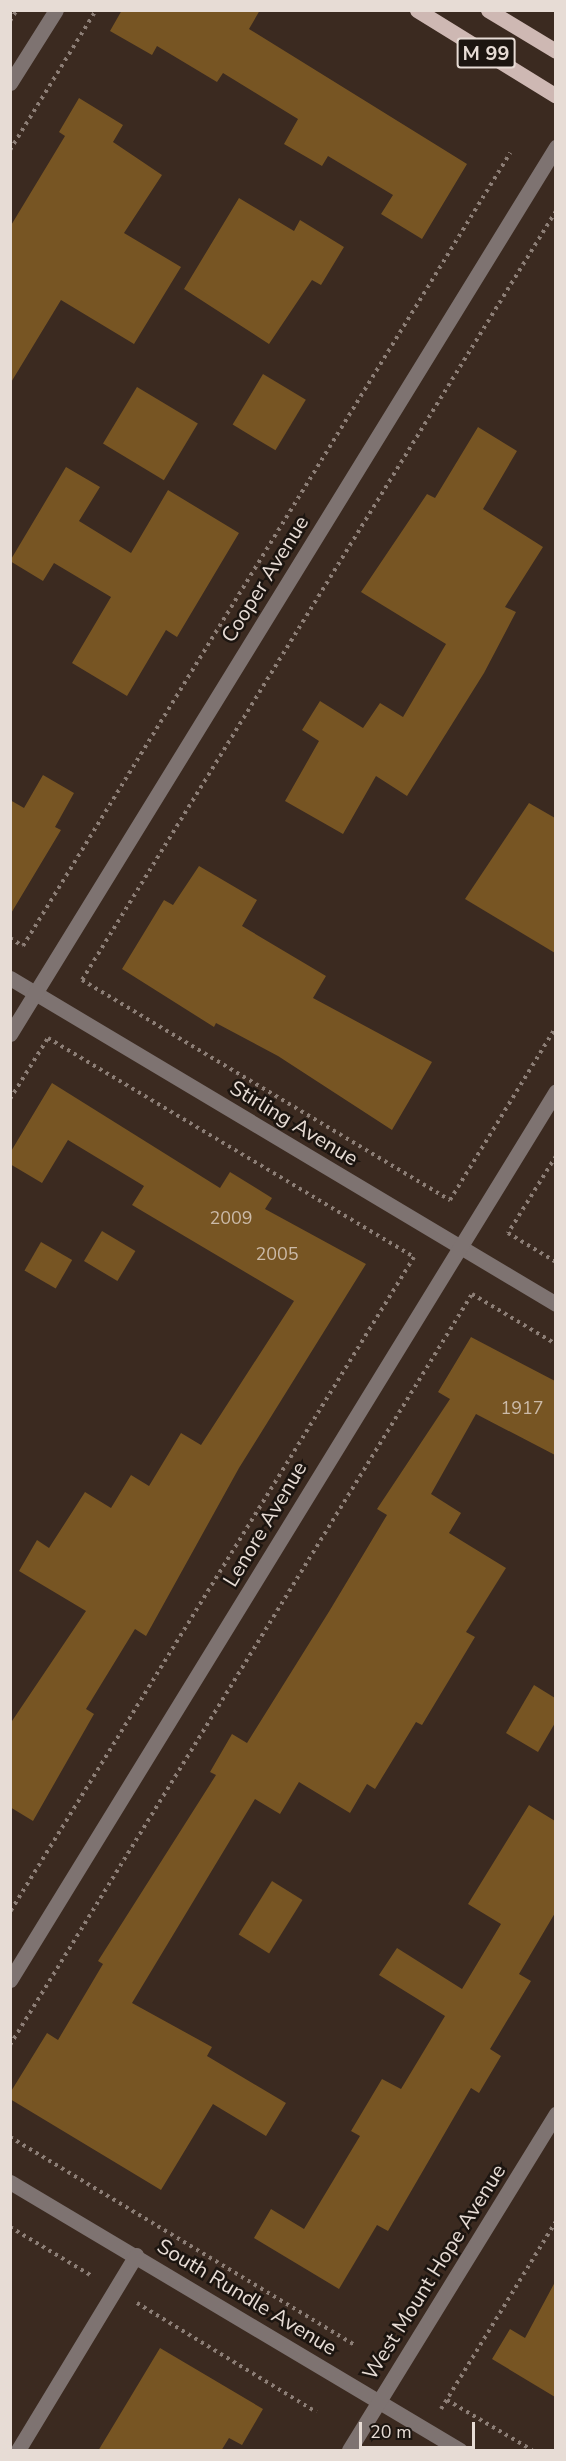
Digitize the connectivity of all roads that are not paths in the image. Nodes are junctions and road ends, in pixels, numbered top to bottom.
1 (56, 10) edge
2 (417, 10) edge
3 (488, 10) edge
4 (555, 51) edge
5 (10, 83) edge
6 (555, 96) edge
7 (555, 147) edge
8 (10, 978) edge
9 (35, 993) junction
10 (10, 1034) edge
11 (555, 1091) edge
12 (460, 1247) junction
13 (555, 1304) edge
14 (10, 1980) edge
15 (555, 2114) edge
16 (10, 2181) edge
17 (136, 2255) junction
18 (379, 2402) junction
19 (18, 2451) edge
20 (349, 2451) edge
21 (460, 2451) edge

1 - 5 street
2 - 6 main road, M 99
3 - 4 main road
7 - 9 street, Cooper Avenue
8 - 9 street, Stirling Avenue
9 - 10 street, Cooper Avenue
9 - 12 street, Stirling Avenue
11 - 12 street, Lenore Avenue
12 - 13 street, Stirling Avenue
12 - 14 street, Lenore Avenue
15 - 18 street, West Mount Hope Avenue
16 - 17 street, South Rundle Avenue
17 - 18 street, South Rundle Avenue
17 - 19 street
18 - 20 street, West Mount Hope Avenue
18 - 21 street, South Rundle Avenue

